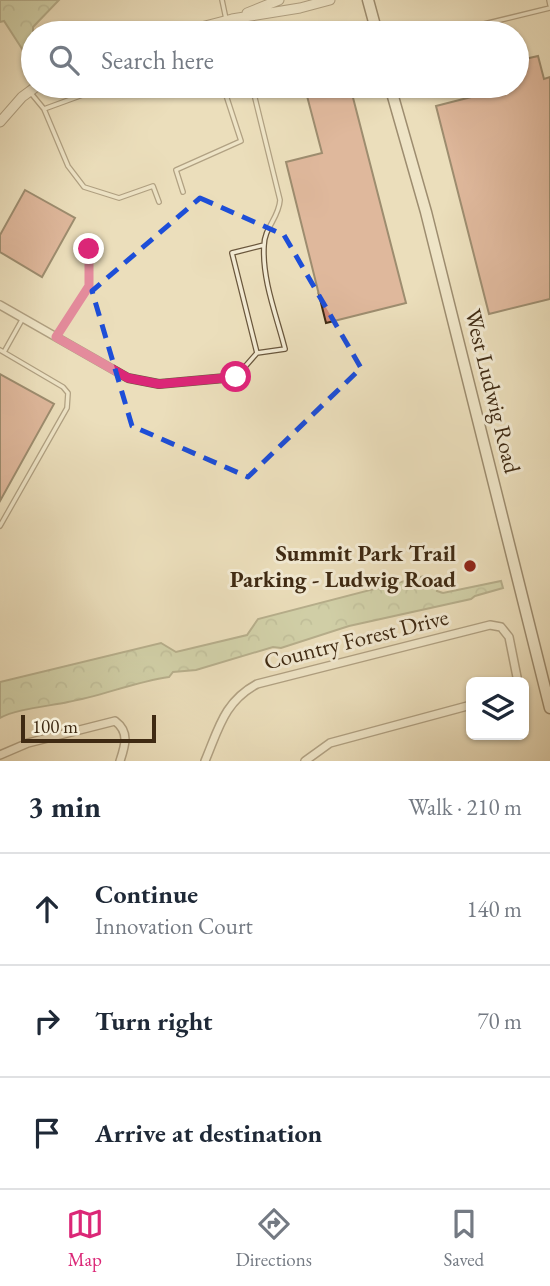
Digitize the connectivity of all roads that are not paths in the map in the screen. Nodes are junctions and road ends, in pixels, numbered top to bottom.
1 (222, 0) edge
2 (279, 0) edge
3 (330, 0) edge
4 (368, 0) edge
5 (550, 4) edge
6 (245, 17) junction
7 (229, 20) junction
8 (246, 21) edge
9 (374, 21) edge
10 (490, 21) edge
11 (25, 98) edge
12 (38, 98) edge
13 (74, 98) edge
14 (227, 98) edge
15 (255, 98) edge
16 (393, 98) edge
17 (44, 109) junction
18 (0, 122) edge
19 (183, 192) dead end
20 (159, 202) dead end
21 (264, 245) junction
22 (89, 249) dead end
23 (0, 305) edge
24 (23, 318) junction
25 (56, 337) junction
26 (2, 351) edge
27 (257, 353) junction
28 (236, 377) joint
29 (0, 526) edge
30 (517, 677) edge
31 (466, 706) edge
32 (550, 709) edge
33 (0, 755) edge
34 (120, 761) edge
35 (205, 761) edge
36 (305, 761) edge

1 - 7 lane
2 - 7 street
3 - 6 street
4 - 9 main road
5 - 10 lane
6 - 7 street
6 - 8 lane
11 - 18 street
12 - 17 lane
13 - 17 lane
14 - 19 lane
15 - 21 lane
16 - 32 main road, West Ludwig Road
17 - 20 lane
21 - 27 lane
21 - 27 lane
22 - 25 lane
23 - 24 street
24 - 25 street
24 - 26 lane
25 - 28 street
26 - 29 lane
27 - 28 lane
30 - 35 street, Country Forest Drive
31 - 36 street
33 - 34 street

